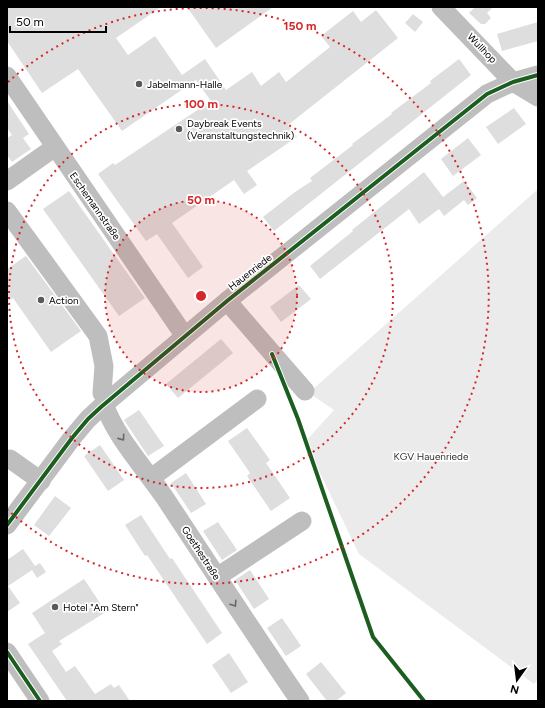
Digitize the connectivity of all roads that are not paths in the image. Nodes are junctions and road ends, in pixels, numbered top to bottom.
1 (450, 10) edge
2 (7, 76) edge
3 (538, 76) edge
4 (513, 82) junction
5 (538, 97) edge
6 (55, 147) junction
7 (7, 180) edge
8 (7, 211) edge
9 (227, 301) junction
10 (184, 335) junction
11 (306, 391) dead end
12 (257, 400) dead end
13 (106, 403) junction
14 (10, 459) dead end
15 (151, 478) junction
16 (41, 481) junction
17 (302, 521) dead end
18 (7, 524) edge
19 (217, 577) junction
20 (7, 652) edge
21 (40, 701) edge
22 (300, 701) edge

1 - 4 street, Wullhop
2 - 6 street, Eschemannstraße
3 - 4 street, Hauenriede
4 - 5 street, Wullhop
4 - 9 street, Hauenriede
6 - 7 street
6 - 10 street, Eschemannstraße
8 - 13 street, Goethestraße
9 - 10 street, Hauenriede
9 - 11 street
10 - 13 street, Hauenriede
12 - 15 street
13 -> 15 street, Goethestraße
13 - 16 street, Hauenriede
14 - 16 street
15 - 19 street, Goethestraße
16 - 18 street, Hauenriede
17 - 19 street
19 -> 22 street, Goethestraße
20 - 21 street

